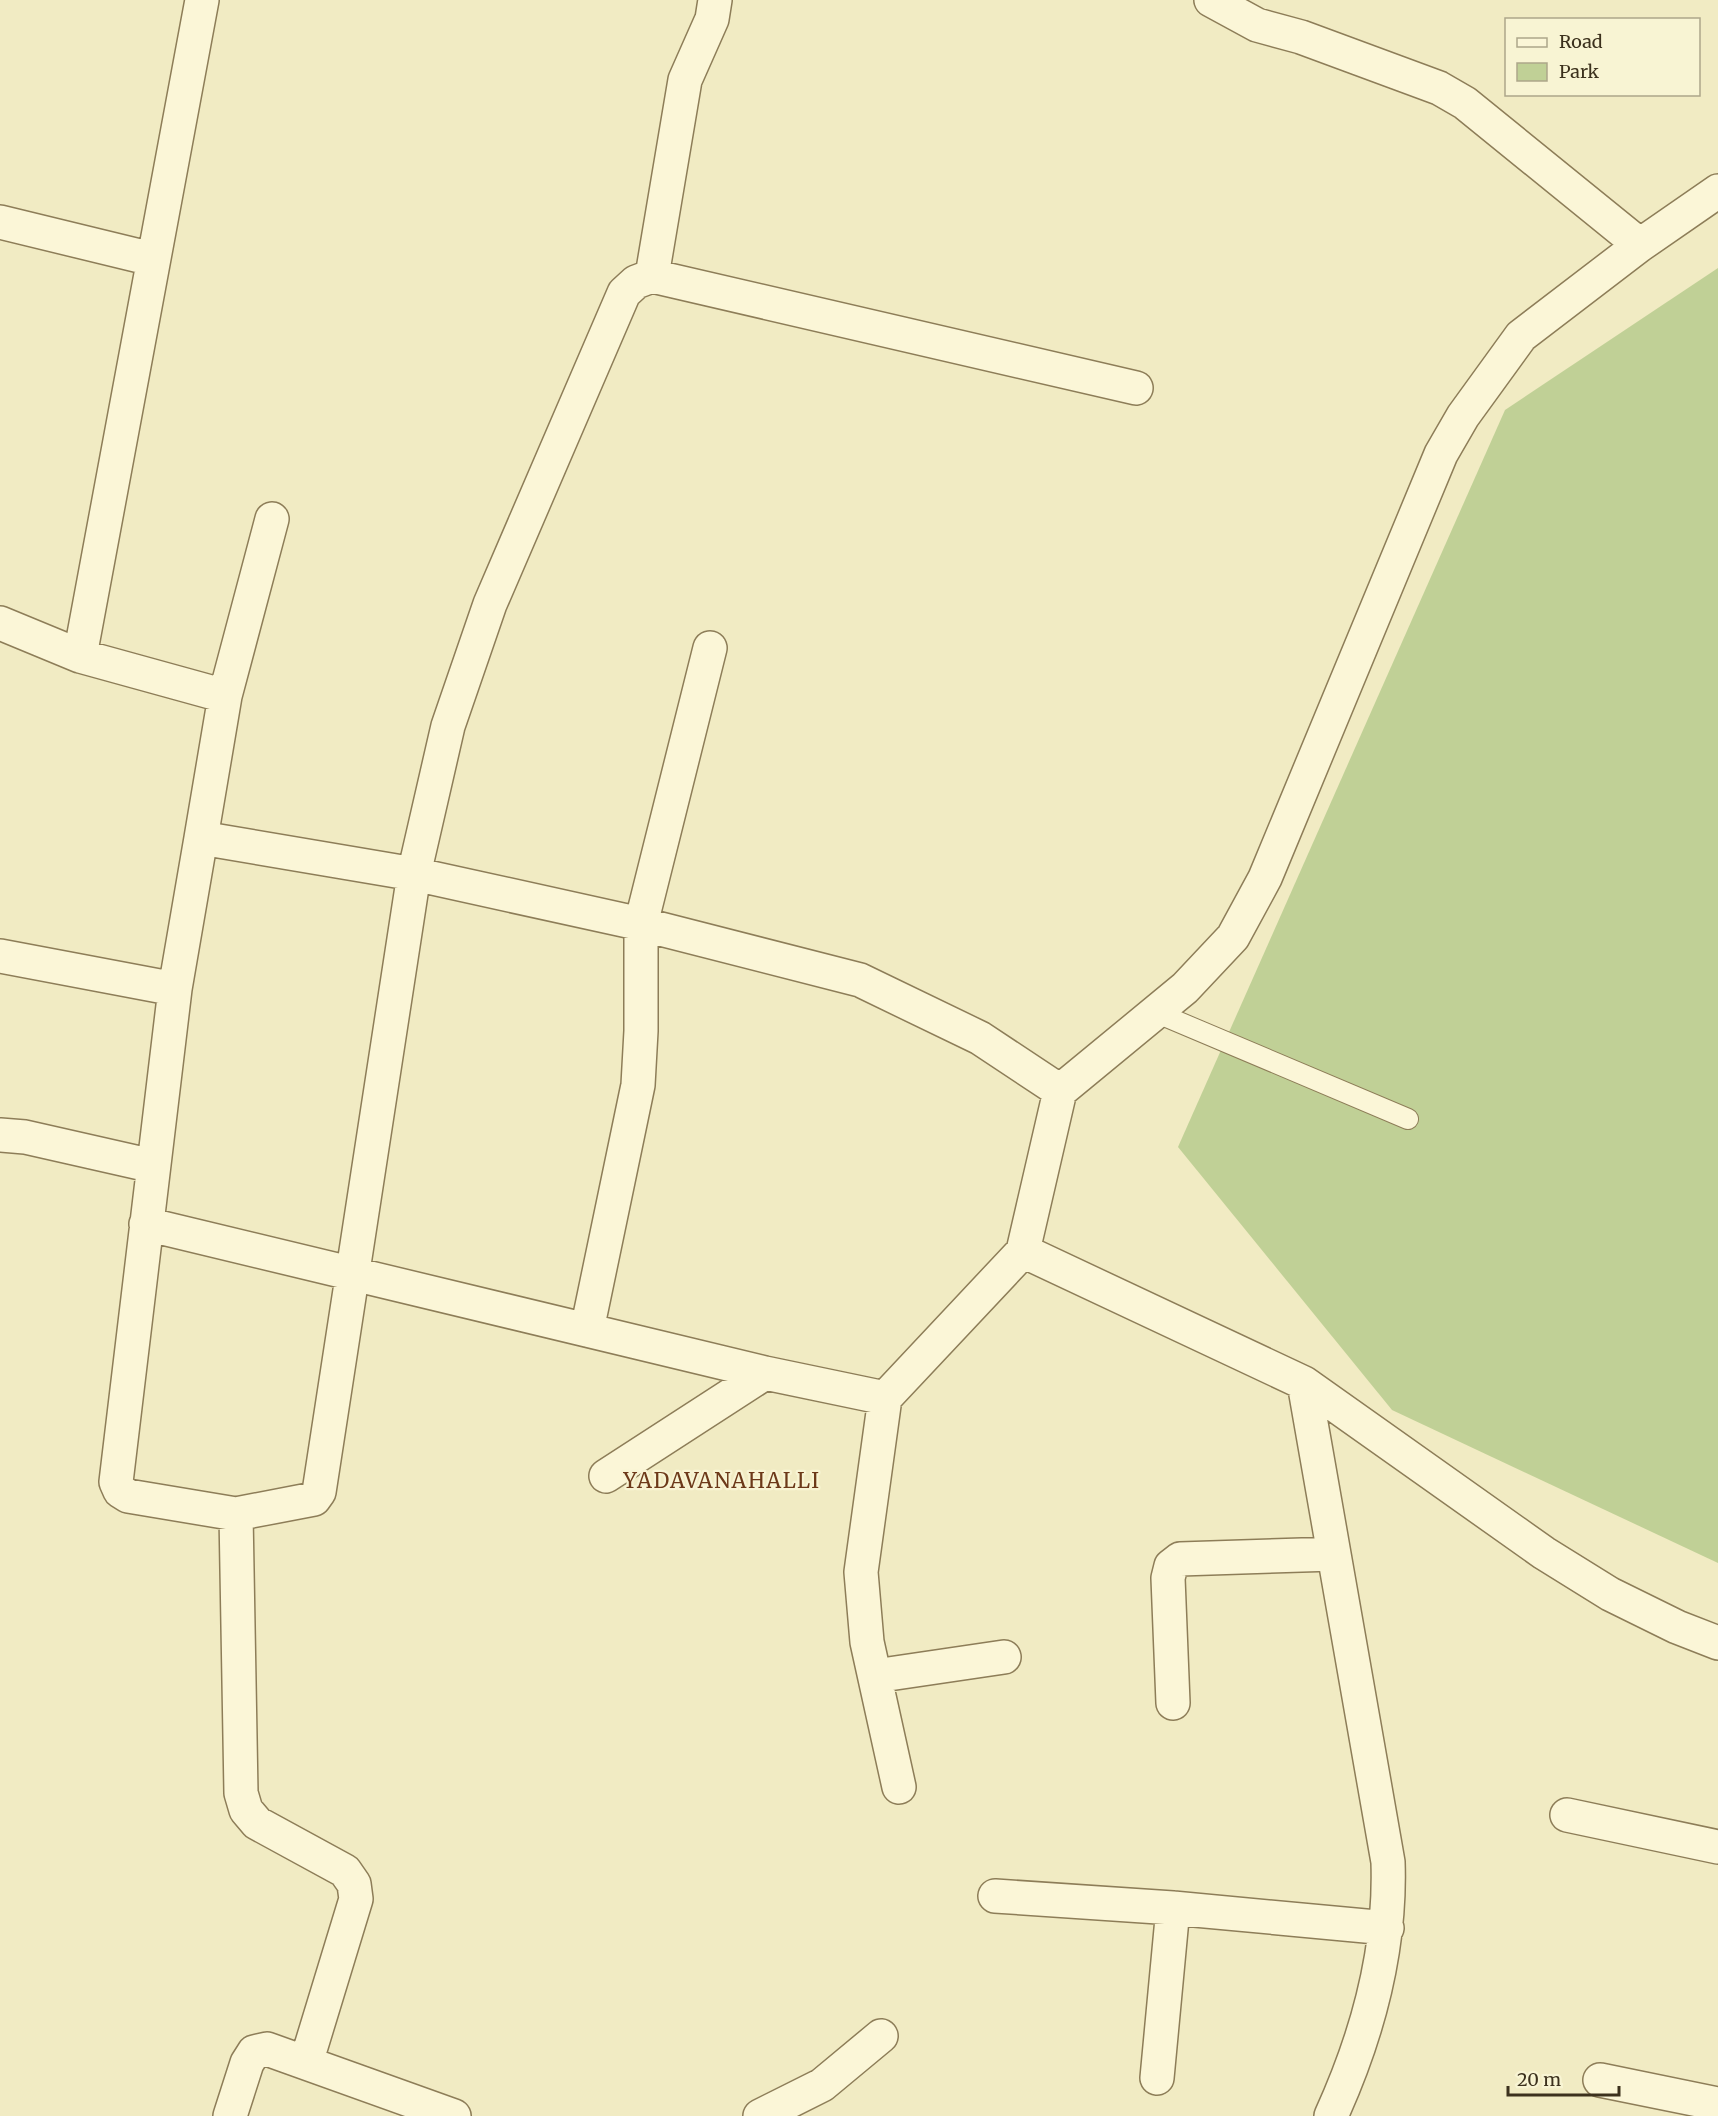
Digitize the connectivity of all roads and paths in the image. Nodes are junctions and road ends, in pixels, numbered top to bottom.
1 (202, 0) edge
2 (715, 0) edge
3 (1211, 0) edge
4 (1718, 191) edge
5 (0, 222) edge
6 (1640, 245) junction
7 (152, 259) junction
8 (652, 276) junction
9 (1136, 388) dead end
10 (272, 519) dead end
11 (0, 623) edge
12 (710, 648) dead end
13 (80, 656) junction
14 (225, 696) junction
15 (201, 838) junction
16 (414, 874) junction
17 (641, 924) junction
18 (0, 956) edge
19 (175, 989) junction
20 (1155, 1012) junction
21 (1060, 1090) junction
22 (1408, 1119) dead end
23 (0, 1135) edge
24 (153, 1166) junction
25 (146, 1224) junction
26 (1023, 1251) junction
27 (351, 1274) junction
28 (587, 1330) junction
29 (765, 1373) junction
30 (1304, 1383) junction
31 (885, 1398) junction
32 (606, 1476) dead end
33 (236, 1514) junction
34 (1334, 1554) junction
35 (1718, 1643) edge
36 (1004, 1657) dead end
37 (875, 1676) junction
38 (1173, 1703) dead end
39 (899, 1786) dead end
40 (1567, 1815) dead end
41 (1718, 1846) edge
42 (995, 1896) dead end
43 (1173, 1908) junction
44 (1386, 1928) junction
45 (881, 2036) dead end
46 (306, 2063) junction
47 (1157, 2078) dead end
48 (1599, 2080) dead end
49 (1718, 2104) edge
50 (419, 2110) edge
51 (230, 2116) edge
52 (454, 2116) edge
53 (760, 2116) edge
54 (1331, 2116) edge

1 - 7 street
2 - 8 street
3 - 6 street
4 - 6 street
5 - 7 street
6 - 20 street
7 - 13 street
8 - 9 street
8 - 16 street
10 - 14 street
11 - 13 street
12 - 17 street
13 - 14 street
14 - 15 street
15 - 16 street
15 - 19 street
16 - 17 street
16 - 27 street
17 - 21 street
17 - 28 street
18 - 19 street
19 - 24 street
20 - 21 street
20 - 22 lane
21 - 26 street
23 - 24 street
24 - 25 street
25 - 27 street
25 - 33 street
26 - 30 street
26 - 31 street
27 - 28 street
27 - 33 street
28 - 29 street
29 - 31 street
29 - 32 street
30 - 34 street
30 - 35 street
31 - 37 street
33 - 46 street
34 - 38 street
34 - 44 street
36 - 37 street
37 - 39 street
40 - 41 street
42 - 43 street
43 - 44 street
43 - 47 street
44 - 54 street
45 - 53 street
46 - 50 street
46 - 51 street
48 - 49 street
50 - 52 street

